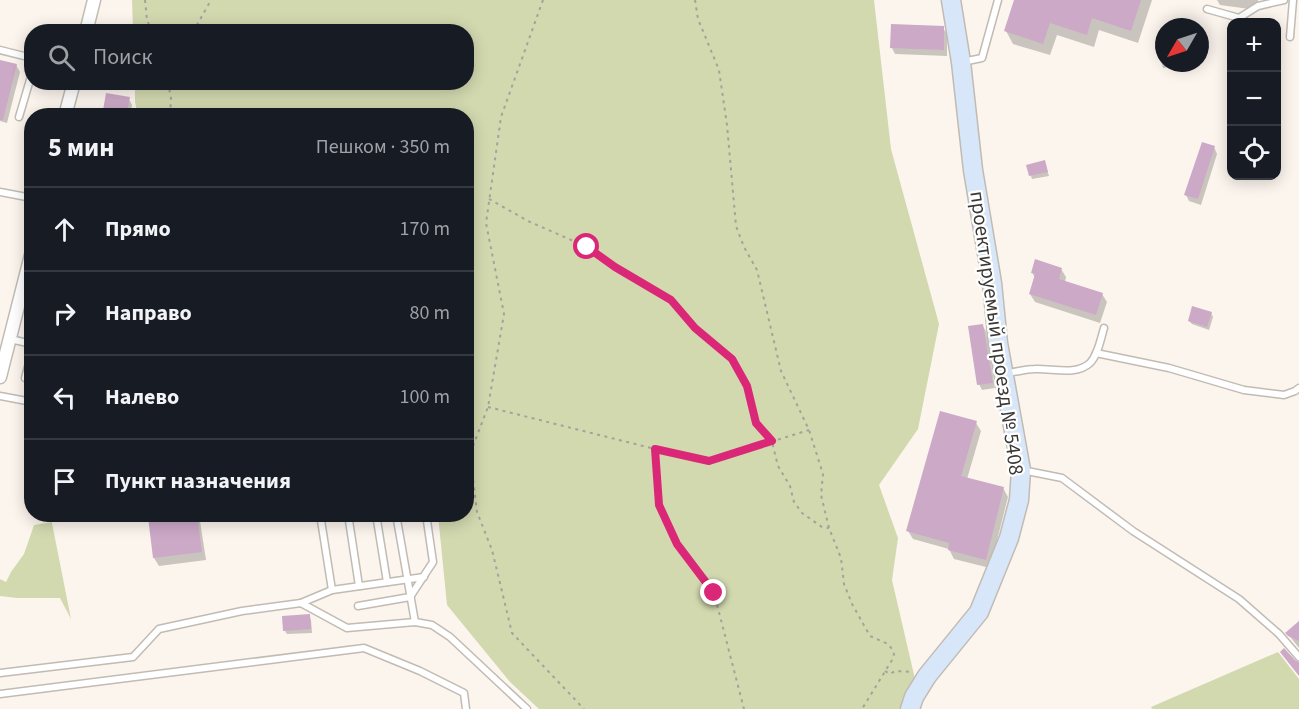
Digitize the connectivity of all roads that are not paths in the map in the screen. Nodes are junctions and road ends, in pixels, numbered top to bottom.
1 (94, 0) edge
2 (951, 0) edge
3 (998, 0) edge
4 (1284, 0) edge
5 (1293, 0) edge
6 (1207, 9) dead end
7 (89, 24) edge
8 (1290, 37) dead end
9 (0, 50) edge
10 (24, 55) edge
11 (961, 62) junction
12 (27, 90) edge
13 (72, 90) edge
14 (68, 108) edge
15 (19, 117) dead end
16 (0, 192) edge
17 (24, 196) edge
18 (24, 283) edge
19 (1104, 328) dead end
20 (10, 339) junction
21 (24, 342) edge
22 (1096, 353) junction
23 (1003, 374) junction
24 (0, 377) edge
25 (1299, 388) edge
26 (0, 396) edge
27 (24, 400) edge
28 (1020, 470) junction
29 (321, 522) edge
30 (349, 522) edge
31 (377, 522) edge
32 (397, 522) edge
33 (427, 522) edge
34 (424, 577) junction
35 (407, 579) junction
36 (387, 582) junction
37 (358, 586) junction
38 (332, 590) junction
39 (410, 597) junction
40 (301, 603) junction
41 (358, 606) dead end
42 (415, 622) junction
43 (1299, 657) edge
44 (0, 673) edge
45 (0, 694) edge
46 (466, 709) edge
47 (527, 709) edge
48 (910, 709) edge

1 - 7 street
2 - 11 street, проектируемый проезд № 5408
3 - 11 lane
4 - 6 lane
5 - 8 lane
9 - 10 lane
11 - 23 street, проектируемый проезд № 5408
12 - 15 lane
13 - 14 street
16 - 17 lane
18 - 20 street
19 - 22 lane
20 - 21 lane
20 - 24 street
22 - 23 lane
22 - 25 lane
23 - 28 street, проектируемый проезд № 5408
26 - 27 lane
28 - 43 lane
28 - 48 street, проектируемый проезд № 5408
29 - 38 lane
30 - 37 lane
31 - 36 lane
32 - 35 lane
33 - 34 lane
34 - 35 lane
34 - 39 lane
35 - 36 lane
35 - 39 lane
36 - 37 lane
37 - 38 lane
38 - 40 lane
39 - 41 lane
39 - 42 lane
40 - 42 lane
40 - 44 lane
42 - 47 lane
45 - 46 lane

